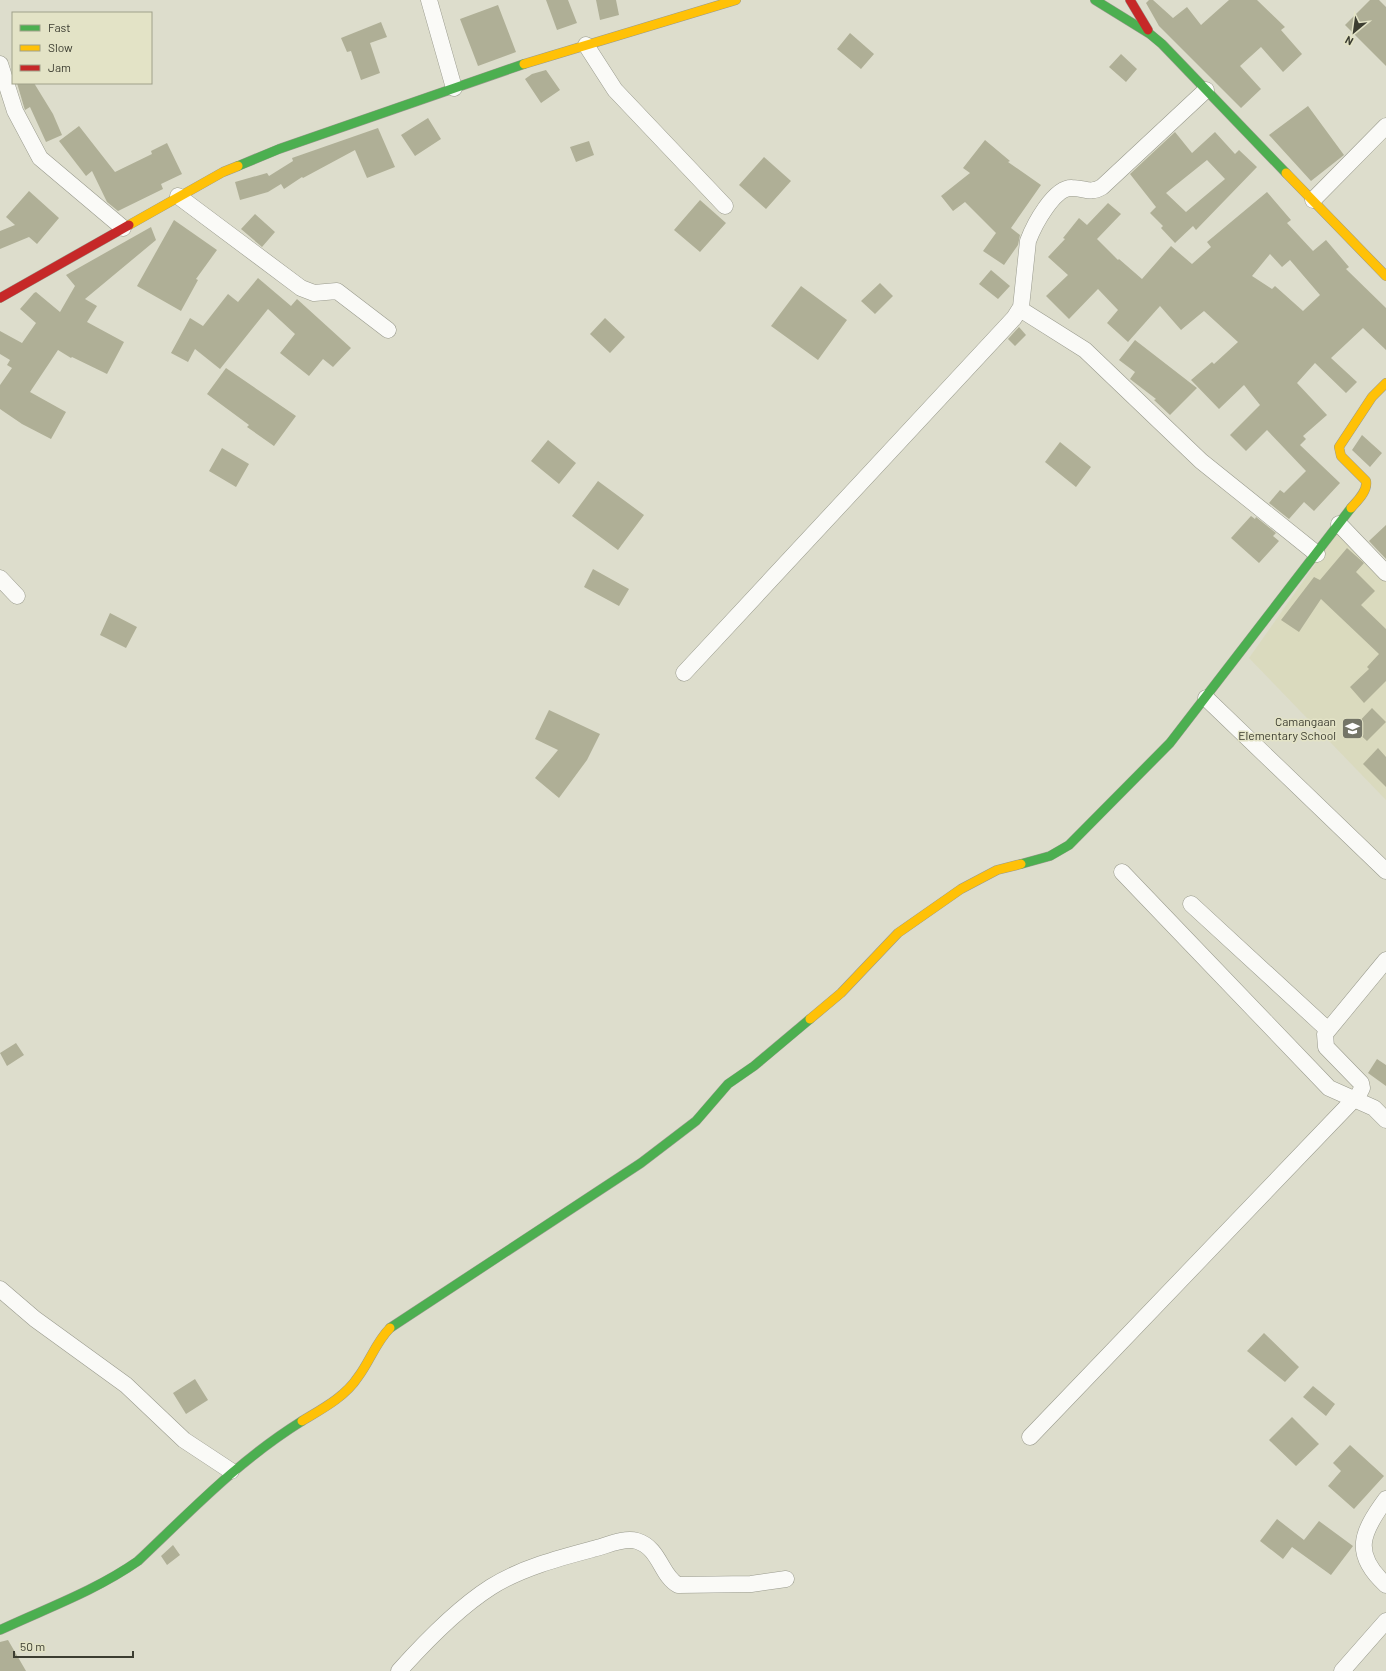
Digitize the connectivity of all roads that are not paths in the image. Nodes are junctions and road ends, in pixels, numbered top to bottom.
1 (429, 0) edge
2 (736, 0) edge
3 (1095, 0) edge
4 (1130, 0) edge
5 (1150, 34) junction
6 (586, 45) junction
7 (0, 64) edge
8 (454, 88) junction
9 (1206, 90) junction
10 (1386, 126) edge
11 (178, 196) junction
12 (1313, 200) junction
13 (725, 206) dead end
14 (123, 228) junction
15 (1386, 276) edge
16 (0, 298) edge
17 (1020, 309) junction
18 (388, 330) dead end
19 (1386, 383) edge
20 (1339, 524) junction
21 (1317, 554) junction
22 (1386, 573) edge
23 (0, 578) edge
24 (17, 596) dead end
25 (684, 673) dead end
26 (1206, 698) junction
27 (1386, 871) edge
28 (1122, 872) dead end
29 (1191, 904) dead end
30 (1386, 960) edge
31 (1328, 1030) junction
32 (1354, 1100) junction
33 (1386, 1120) edge
34 (0, 1289) edge
35 (1030, 1437) dead end
36 (231, 1471) junction
37 (1386, 1499) edge
38 (786, 1579) dead end
39 (1386, 1585) edge
40 (1386, 1621) edge
41 (0, 1630) edge
42 (399, 1671) edge
43 (1342, 1671) edge

1 - 8 street
2 - 6 street
3 - 5 street
4 - 5 street
5 - 9 street
6 - 8 street
6 - 13 street
7 - 14 street
8 - 11 street
9 - 12 street
9 - 17 street
10 - 12 street
11 - 14 street
11 - 18 street
12 - 15 street
14 - 16 street
17 - 21 street
17 - 25 street
19 - 20 street
20 - 21 street
20 - 22 street
21 - 26 street
23 - 24 street
26 - 27 street
26 - 36 street
28 - 32 street
29 - 31 street
30 - 31 street
31 - 32 street
32 - 33 street
32 - 35 street
34 - 36 street
36 - 41 street
37 - 39 street
38 - 42 street
40 - 43 street

